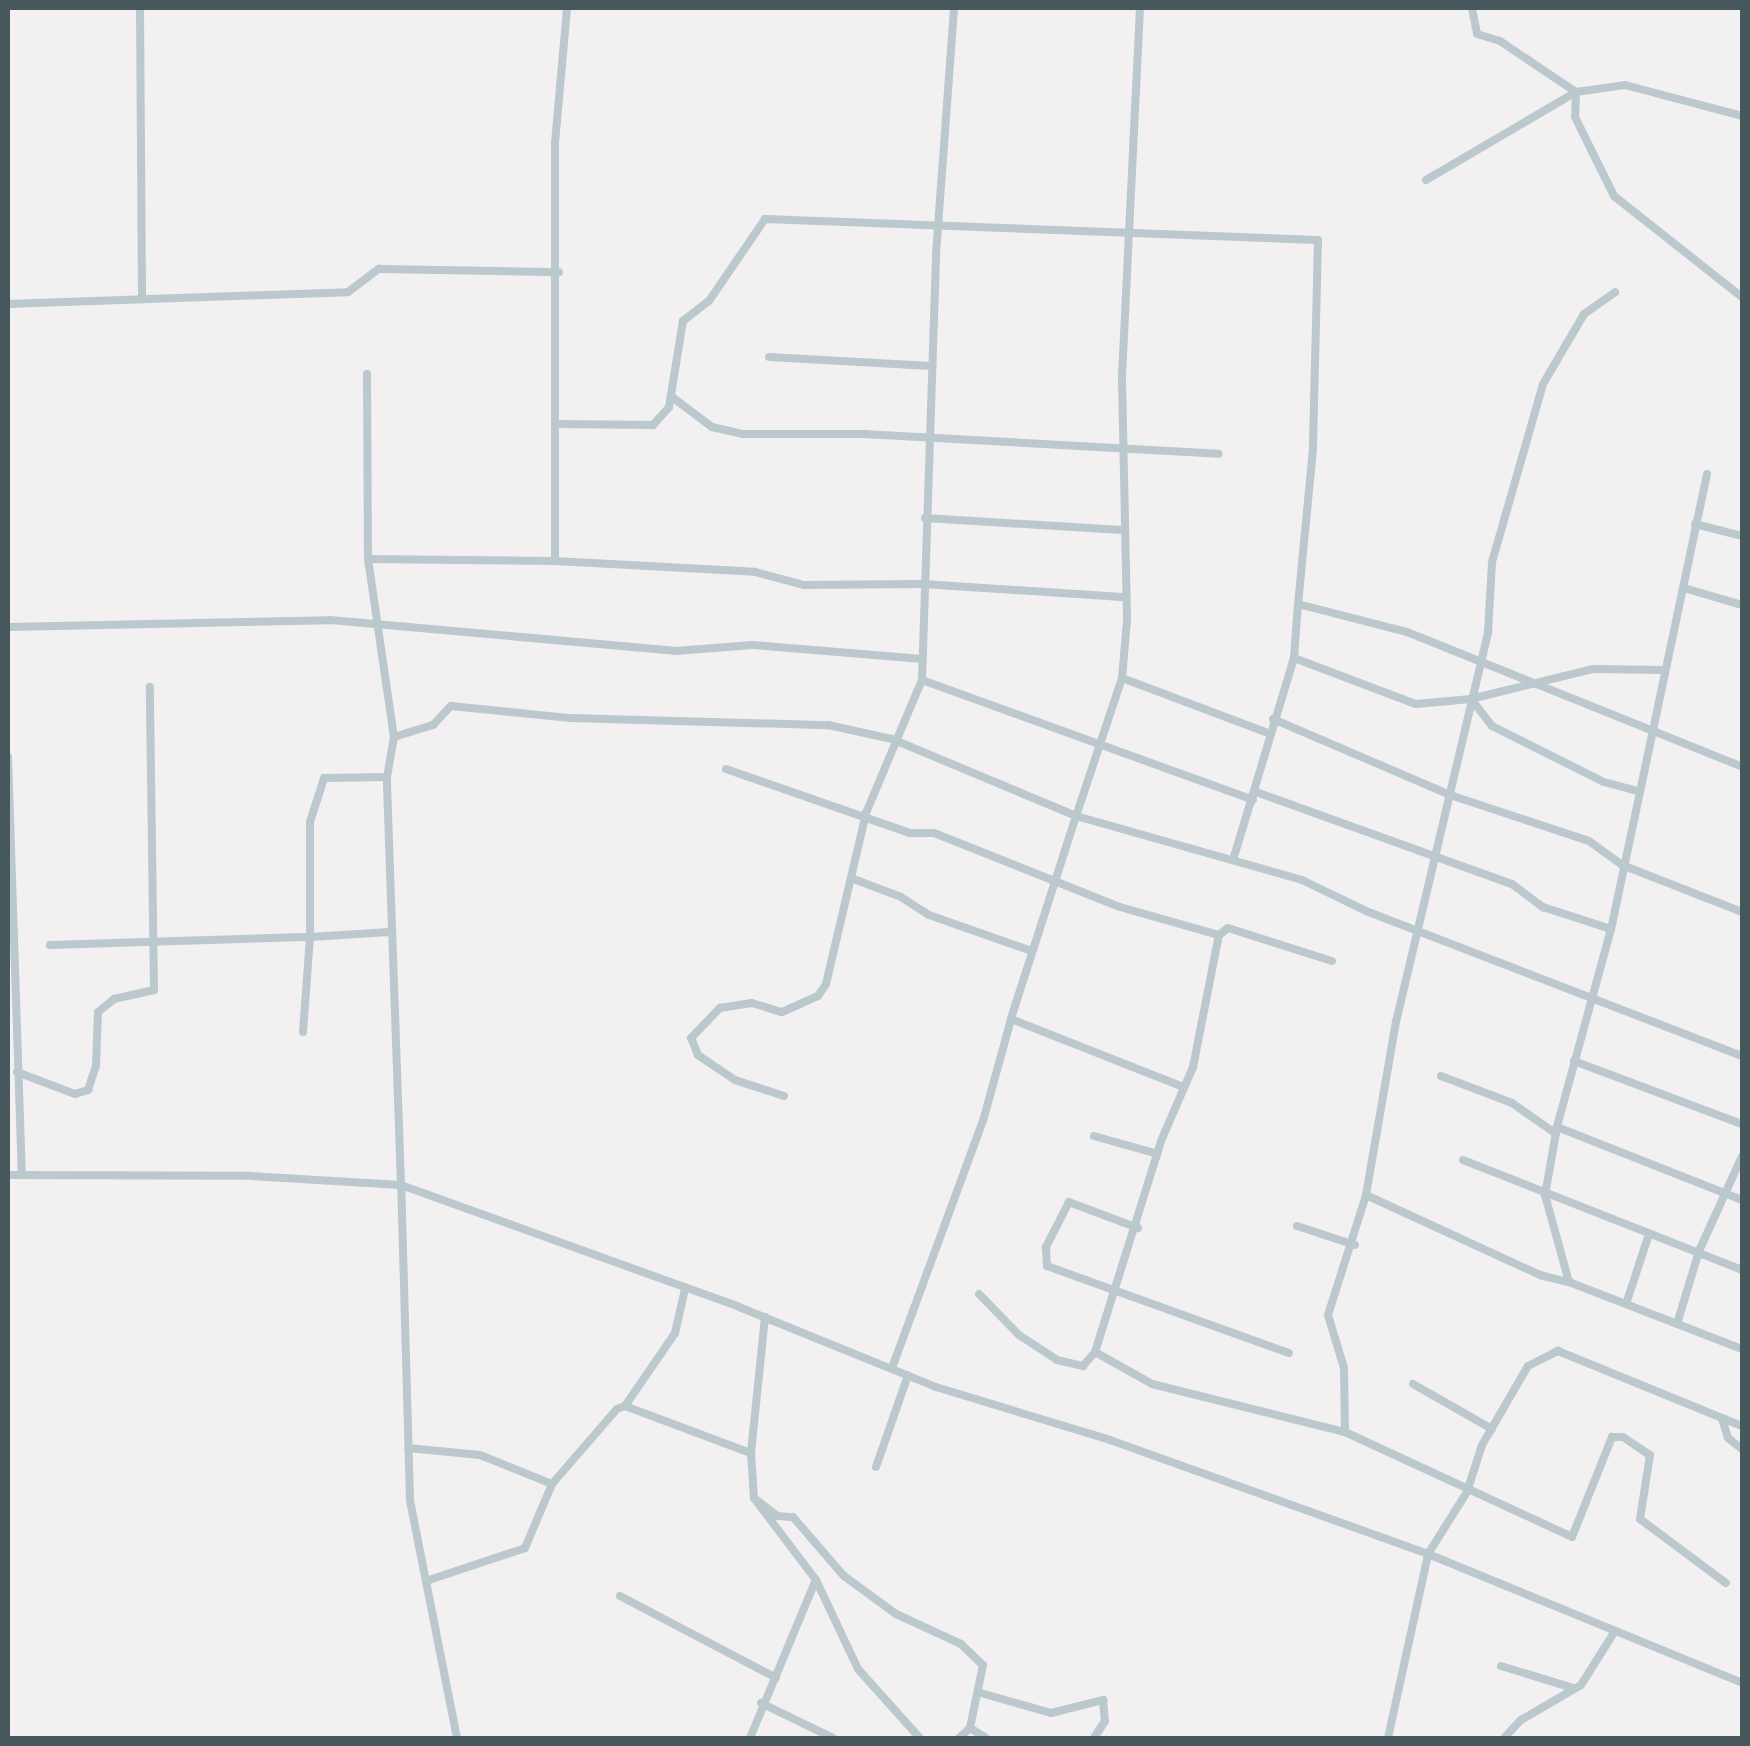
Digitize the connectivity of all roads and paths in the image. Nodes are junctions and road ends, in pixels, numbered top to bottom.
1 (140, 8) edge
2 (566, 8) edge
3 (954, 8) edge
4 (1140, 8) edge
5 (1472, 8) edge
6 (1576, 92) junction
7 (1742, 116) edge
8 (1426, 180) dead end
9 (938, 220) junction
10 (1133, 236) junction
11 (559, 272) junction
12 (1614, 292) dead end
13 (1742, 297) edge
14 (142, 299) junction
15 (8, 304) edge
16 (769, 356) dead end
17 (931, 366) junction
18 (367, 374) dead end
19 (672, 397) junction
20 (555, 424) junction
21 (928, 442) junction
22 (1122, 453) junction
23 (1218, 454) dead end
24 (1707, 474) dead end
25 (925, 518) junction
26 (1695, 524) junction
27 (1122, 530) junction
28 (1742, 536) edge
29 (368, 559) junction
30 (555, 560) junction
31 (922, 584) junction
32 (1684, 588) junction
33 (1122, 597) junction
34 (1298, 604) junction
35 (1742, 605) edge
36 (374, 626) junction
37 (8, 627) edge
38 (1294, 658) junction
39 (922, 659) junction
40 (1480, 664) junction
41 (1665, 670) junction
42 (1122, 678) junction
43 (922, 680) junction
44 (1530, 680) junction
45 (150, 687) dead end
46 (1470, 699) junction
47 (1273, 718) junction
48 (1651, 730) junction
49 (1268, 733) junction
50 (394, 737) junction
51 (892, 739) junction
52 (1096, 744) junction
53 (8, 757) edge
54 (1742, 767) edge
55 (726, 769) dead end
56 (387, 777) junction
57 (1638, 791) junction
58 (1450, 795) junction
59 (1254, 796) junction
60 (866, 813) junction
61 (1076, 816) junction
62 (1233, 860) junction
63 (1435, 860) junction
64 (1622, 865) junction
65 (851, 878) junction
66 (1054, 880) junction
67 (1742, 912) edge
68 (1611, 929) junction
69 (1417, 930) junction
70 (390, 932) junction
71 (1220, 935) junction
72 (310, 937) junction
73 (156, 942) junction
74 (10, 944) edge
75 (50, 945) dead end
76 (1032, 951) junction
77 (1332, 961) dead end
78 (1590, 995) junction
79 (1010, 1019) junction
80 (302, 1032) dead end
81 (1742, 1056) edge
82 (1574, 1061) junction
83 (17, 1072) junction
84 (1441, 1076) dead end
85 (1184, 1087) junction
86 (784, 1096) dead end
87 (1742, 1124) edge
88 (1556, 1130) junction
89 (1094, 1136) dead end
90 (1158, 1154) junction
91 (1742, 1156) edge
92 (1463, 1160) dead end
93 (8, 1175) edge
94 (22, 1175) junction
95 (400, 1185) junction
96 (1366, 1195) junction
97 (1546, 1195) junction
98 (1727, 1196) junction
99 (1742, 1200) edge
100 (1297, 1226) dead end
101 (1138, 1228) junction
102 (1649, 1234) junction
103 (1355, 1245) junction
104 (1700, 1251) junction
105 (1742, 1270) edge
106 (1568, 1282) junction
107 (685, 1289) junction
108 (979, 1294) dead end
109 (1115, 1294) junction
110 (1627, 1300) junction
111 (765, 1317) junction
112 (1677, 1324) junction
113 (1742, 1350) edge
114 (1095, 1352) junction
115 (1289, 1353) dead end
116 (892, 1368) junction
117 (908, 1375) junction
118 (1414, 1384) dead end
119 (626, 1406) junction
120 (1722, 1419) junction
121 (1742, 1426) edge
122 (1492, 1429) junction
123 (1345, 1432) junction
124 (408, 1448) junction
125 (1742, 1449) edge
126 (751, 1452) junction
127 (876, 1467) dead end
128 (552, 1484) junction
129 (1468, 1492) junction
130 (754, 1498) junction
131 (1428, 1554) junction
132 (816, 1580) junction
133 (426, 1581) junction
134 (1726, 1583) dead end
135 (620, 1596) dead end
136 (1614, 1631) junction
137 (1501, 1666) dead end
138 (776, 1678) junction
139 (1742, 1683) edge
140 (1573, 1688) junction
141 (980, 1693) junction
142 (760, 1703) junction
143 (970, 1728) junction
144 (457, 1738) edge
145 (750, 1738) edge
146 (833, 1738) edge
147 (920, 1738) edge
148 (959, 1738) edge
149 (986, 1738) edge
150 (1094, 1738) edge
151 (1388, 1738) edge
152 (1504, 1738) edge

1 - 14 street
2 - 11 street
3 - 9 street
4 - 10 street
5 - 6 street
6 - 7 street
6 - 8 street
6 - 13 street
9 - 10 street
9 - 17 street
9 - 19 street
10 - 22 street
10 - 34 street
11 - 14 street
11 - 20 street
12 - 40 street
14 - 15 street
16 - 17 street
17 - 21 street
18 - 29 street
19 - 20 street
19 - 21 street
20 - 30 street
21 - 22 street
21 - 25 street
22 - 23 street
22 - 27 street
24 - 26 street
25 - 27 street
25 - 31 street
26 - 28 street
26 - 32 street
27 - 33 street
29 - 30 street
29 - 36 street
30 - 31 street
31 - 33 street
31 - 39 street
32 - 35 street
32 - 41 street
33 - 42 street
34 - 38 street
34 - 40 street
36 - 37 street
36 - 39 street
36 - 50 street
38 - 46 street
38 - 47 street
39 - 43 street
40 - 44 street
40 - 46 street
41 - 44 street
41 - 48 street
42 - 49 street
42 - 52 street
43 - 51 street
43 - 52 street
44 - 46 street
44 - 48 street
45 - 73 street
46 - 57 street
46 - 58 street
47 - 49 street
47 - 58 street
48 - 54 street
48 - 57 street
49 - 59 street
50 - 51 street
50 - 56 street
51 - 60 street
51 - 61 street
52 - 59 street
52 - 61 street
53 - 74 street
55 - 60 street
56 - 70 street
56 - 72 street
57 - 64 street
58 - 63 street
58 - 64 street
59 - 62 street
59 - 63 street
60 - 65 street
60 - 66 street
61 - 62 street
61 - 66 street
62 - 69 street
63 - 68 street
63 - 69 street
64 - 67 street
64 - 68 street
65 - 76 street
65 - 86 street
66 - 71 street
66 - 76 street
68 - 78 street
69 - 78 street
69 - 96 street
70 - 72 street
70 - 95 street
71 - 77 street
71 - 85 street
72 - 73 street
72 - 80 street
73 - 75 street
73 - 83 street
74 - 83 street
76 - 79 street
78 - 81 street
78 - 82 street
79 - 85 street
79 - 116 street
82 - 87 street
82 - 88 street
83 - 94 street
84 - 88 street
85 - 90 street
88 - 97 street
88 - 98 street
89 - 90 street
90 - 101 street
91 - 98 street
92 - 97 street
93 - 94 street
94 - 95 street
95 - 107 street
95 - 124 street
96 - 103 street
96 - 106 street
97 - 102 street
97 - 106 street
98 - 99 street
98 - 104 street
100 - 103 street
101 - 109 street
101 - 109 street
102 - 104 street
102 - 110 street
103 - 123 street
104 - 105 street
104 - 112 street
106 - 110 street
107 - 111 street
107 - 119 street
108 - 114 street
109 - 114 street
109 - 115 street
110 - 112 street
111 - 116 street
111 - 126 street
112 - 113 street
114 - 123 street
116 - 117 street
117 - 127 street
117 - 131 street
118 - 122 street
119 - 126 street
119 - 128 street
120 - 121 street
120 - 122 street
120 - 125 street
122 - 129 street
123 - 129 street
124 - 128 street
124 - 133 street
126 - 130 street
128 - 133 street
129 - 131 street
129 - 134 street
130 - 132 street
130 - 141 street
131 - 136 street
131 - 151 street
132 - 138 street
132 - 147 street
133 - 144 street
135 - 138 street
136 - 139 street
136 - 140 street
137 - 140 street
138 - 142 street
140 - 152 street
141 - 143 street
141 - 150 street
142 - 145 street
142 - 146 street
143 - 148 street
143 - 149 street

